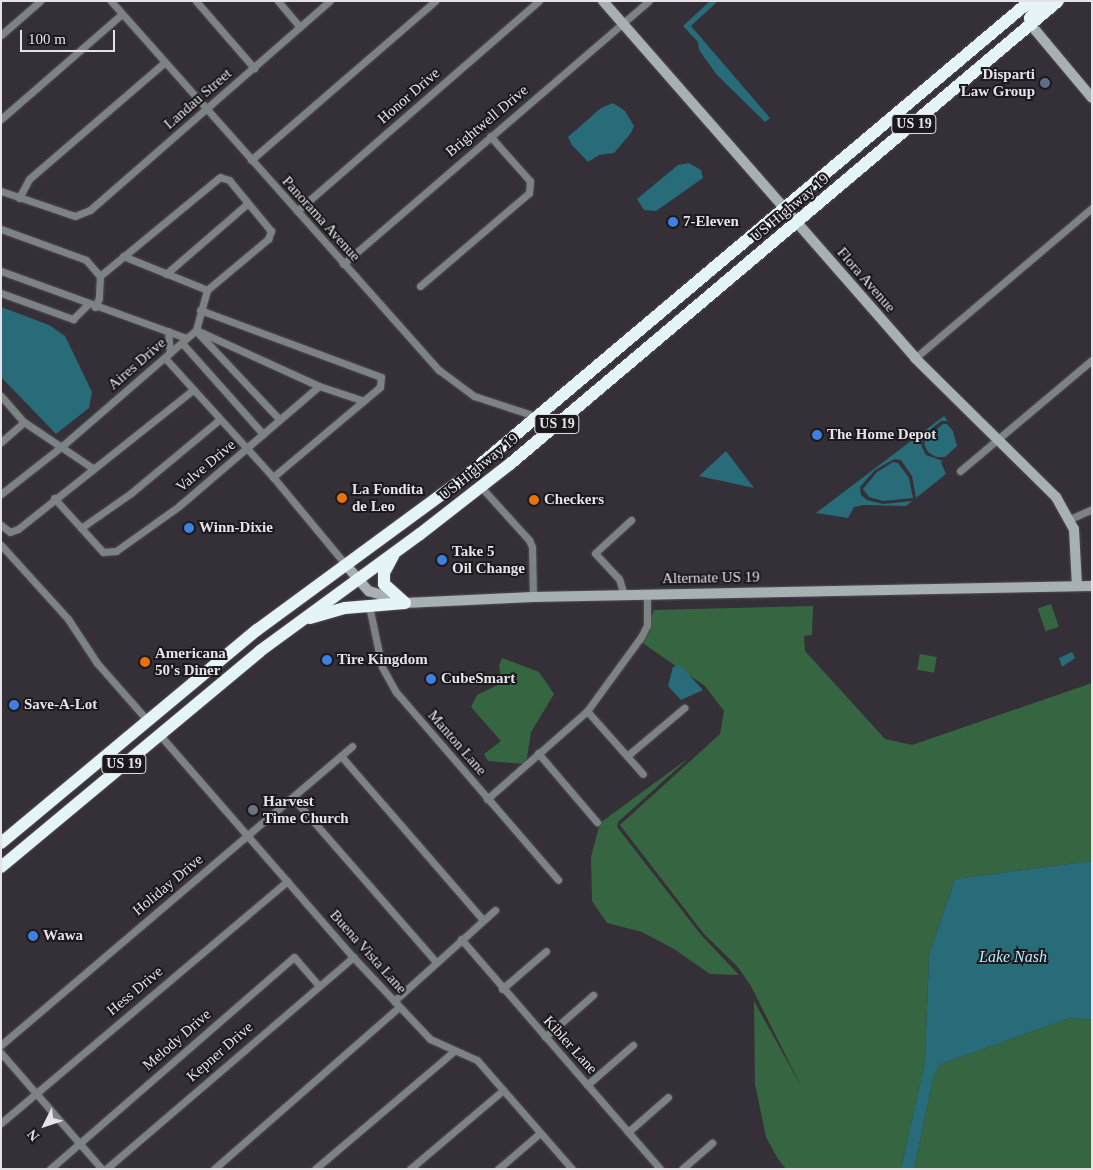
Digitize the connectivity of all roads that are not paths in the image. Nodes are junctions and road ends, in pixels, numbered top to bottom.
1 (40, 1) edge
2 (111, 1) edge
3 (196, 1) edge
4 (278, 1) edge
5 (330, 1) edge
6 (435, 1) edge
7 (539, 1) edge
8 (603, 1) edge
9 (649, 1) edge
10 (1030, 1) edge
11 (1043, 1) edge
12 (1058, 1) edge
13 (1017, 12) junction
14 (122, 14) junction
15 (623, 24) junction
16 (1031, 25) junction
17 (300, 27) junction
18 (1, 34) edge
19 (165, 62) junction
20 (985, 64) junction
21 (254, 68) junction
22 (946, 73) junction
23 (1092, 98) edge
24 (207, 110) junction
25 (923, 117) junction
26 (1, 119) edge
27 (490, 136) junction
28 (251, 160) junction
29 (1, 191) edge
30 (19, 198) junction
31 (248, 203) junction
32 (1092, 208) edge
33 (785, 210) junction
34 (297, 211) junction
35 (796, 224) junction
36 (1, 229) edge
37 (124, 256) junction
38 (343, 264) junction
39 (1, 271) edge
40 (166, 274) junction
41 (100, 276) junction
42 (420, 286) dead end
43 (207, 290) junction
44 (1, 293) edge
45 (92, 305) junction
46 (200, 310) junction
47 (168, 330) junction
48 (196, 330) junction
49 (184, 341) junction
50 (168, 356) junction
51 (915, 358) junction
52 (607, 359) junction
53 (1092, 360) edge
54 (318, 386) junction
55 (193, 390) junction
56 (1, 396) edge
57 (364, 401) junction
58 (568, 415) junction
59 (538, 417) junction
60 (279, 419) junction
61 (219, 420) junction
62 (24, 422) junction
63 (264, 434) junction
64 (997, 440) junction
65 (1, 442) edge
66 (61, 447) junction
67 (247, 449) junction
68 (94, 469) junction
69 (960, 470) dead end
70 (273, 477) junction
71 (482, 487) junction
72 (1, 494) edge
73 (54, 498) junction
74 (462, 502) junction
75 (1092, 509) edge
76 (1070, 519) junction
77 (631, 520) dead end
78 (1, 525) edge
79 (81, 528) junction
80 (1, 545) edge
81 (397, 550) junction
82 (346, 565) junction
83 (357, 579) junction
84 (1077, 586) junction
85 (1092, 586) edge
86 (624, 595) junction
87 (647, 595) junction
88 (533, 597) junction
89 (405, 603) junction
90 (368, 606) junction
91 (298, 622) junction
92 (220, 664) junction
93 (684, 708) dead end
94 (587, 710) junction
95 (147, 720) junction
96 (159, 734) junction
97 (352, 746) dead end
98 (538, 753) junction
99 (341, 756) junction
100 (627, 756) junction
101 (643, 774) dead end
102 (293, 798) junction
103 (487, 799) junction
104 (597, 822) dead end
105 (248, 835) junction
106 (1, 842) edge
107 (1, 867) edge
108 (558, 880) dead end
109 (288, 881) junction
110 (495, 910) dead end
111 (483, 920) junction
112 (461, 939) junction
113 (546, 951) dead end
114 (353, 957) junction
115 (436, 962) junction
116 (319, 986) junction
117 (502, 989) junction
118 (593, 996) dead end
119 (394, 1001) junction
120 (400, 1007) junction
121 (545, 1037) junction
122 (1, 1045) edge
123 (633, 1045) dead end
124 (453, 1052) junction
125 (1, 1053) edge
126 (587, 1085) junction
127 (503, 1090) junction
128 (36, 1092) junction
129 (668, 1097) dead end
130 (1, 1123) edge
131 (628, 1132) junction
132 (540, 1133) junction
133 (79, 1142) junction
134 (712, 1143) dead end
135 (50, 1169) edge
136 (104, 1169) edge
137 (214, 1169) edge
138 (315, 1169) edge
139 (410, 1169) edge
140 (498, 1169) edge
141 (572, 1169) edge
142 (660, 1169) edge
143 (682, 1169) edge

1 - 18 street
2 - 14 street, Panorama Avenue
3 - 21 street
4 - 17 street
5 - 17 street, Landau Street
6 - 28 street
7 - 34 street, Honor Drive
8 - 15 street, Flora Avenue
9 - 15 street, Brightwell Drive
10 - 13 highway, US Highway 19 / US 19
11 - 16 highway
12 - 16 highway, US Highway 19 / US 19
13 - 20 highway
13 - 22 highway, US Highway 19 / US 19
14 - 19 street, Panorama Avenue
14 - 26 street
15 - 27 street, Brightwell Drive
15 - 33 street, Flora Avenue
16 - 20 highway, US Highway 19 / US 19
16 - 23 street
17 - 21 street, Landau Street
19 - 24 street, Panorama Avenue
19 - 30 street
20 - 25 highway, US Highway 19 / US 19
21 - 24 street, Landau Street
22 - 25 highway
22 - 33 highway, US Highway 19 / US 19
24 - 28 street, Panorama Avenue
24 - 30 street, Landau Street
25 - 35 highway, US Highway 19 / US 19
27 - 38 street, Brightwell Drive
27 - 42 street
28 - 34 street, Panorama Avenue
29 - 30 street
31 - 37 street
31 - 40 street
31 - 43 street
32 - 51 street
33 - 35 street, Flora Avenue
33 - 52 highway, US Highway 19 / US 19
34 - 38 street, Panorama Avenue
35 - 51 street, Flora Avenue
35 - 58 highway, US Highway 19 / US 19
36 - 41 street
37 - 40 street
37 - 41 street
38 - 59 street, Panorama Avenue
39 - 45 street
40 - 43 street
41 - 45 street
43 - 46 street
44 - 45 street
45 - 47 street
46 - 48 street
46 - 57 street
47 - 49 street
47 - 50 street
48 - 49 street, Aires Drive
48 - 54 street
48 - 60 street
49 - 50 street, Aires Drive
49 - 63 street
50 - 55 street
50 - 66 street, Aires Drive
51 - 64 street, Flora Avenue
52 - 58 highway
52 - 59 highway, US Highway 19 / US 19
53 - 64 street
54 - 57 street
54 - 60 street, Valve Drive
55 - 61 street
55 - 68 street
56 - 62 street
57 - 70 street
58 - 71 highway, US Highway 19 / US 19
59 - 74 highway
59 - 82 highway, US Highway 19 / US 19
60 - 63 street, Valve Drive
61 - 67 street
61 - 79 street
62 - 65 street
62 - 66 street
63 - 67 street, Valve Drive
64 - 69 street
64 - 76 street, Flora Avenue
66 - 68 street
66 - 72 street, Aires Drive
67 - 70 street
67 - 79 street, Valve Drive
68 - 73 street
70 - 82 street
71 - 74 highway, US Highway 19 / US 19
71 - 88 street
73 - 78 street
73 - 79 street
74 - 81 highway, US Highway 19 / US 19
75 - 76 street
76 - 84 street, Flora Avenue
77 - 86 street
80 - 95 street
81 - 83 highway, US Highway 19 / US 19
81 - 89 highway
82 - 83 street, Alternate US 19
82 - 92 highway, US Highway 19 / US 19
83 - 89 street, Alternate US 19
83 - 91 highway, US Highway 19 / US 19
84 - 85 street, Alternate US 19
84 - 87 street, Alternate US 19
86 - 87 street, Alternate US 19
86 - 88 street, Alternate US 19
87 - 94 street
88 - 89 street, Alternate US 19
89 - 90 highway
90 - 91 highway
90 - 103 street, Manton Lane
91 - 96 highway, US Highway 19 / US 19
92 - 95 highway, US Highway 19 / US 19
92 - 96 highway
93 - 100 street
94 - 98 street
94 - 100 street
95 - 106 highway, US Highway 19 / US 19
96 - 105 street, Buena Vista Lane
96 - 107 highway, US Highway 19 / US 19
97 - 99 street, Holiday Drive
98 - 103 street
98 - 104 street
99 - 102 street, Holiday Drive
99 - 111 street
100 - 101 street
102 - 105 street, Holiday Drive
102 - 115 street
103 - 108 street, Manton Lane
105 - 109 street, Buena Vista Lane
105 - 122 street, Holiday Drive
109 - 114 street, Buena Vista Lane
109 - 128 street, Hess Drive
110 - 111 street
111 - 112 street
112 - 115 street
112 - 117 street, Kibler Lane
113 - 117 street
114 - 116 street, Kepner Drive
114 - 119 street, Buena Vista Lane
115 - 119 street
116 - 133 street, Melody Drive
116 - 136 street, Kepner Drive
117 - 121 street, Kibler Lane
118 - 121 street
119 - 120 street, Buena Vista Lane
120 - 124 street, Buena Vista Lane
120 - 137 street
121 - 126 street, Kibler Lane
123 - 126 street
124 - 127 street, Buena Vista Lane
124 - 138 street
125 - 128 street
126 - 131 street, Kibler Lane
127 - 132 street, Buena Vista Lane
127 - 139 street
128 - 130 street, Hess Drive
128 - 133 street
129 - 131 street
131 - 142 street, Kibler Lane
132 - 140 street
132 - 141 street, Buena Vista Lane
133 - 135 street, Melody Drive
133 - 136 street
134 - 143 street

